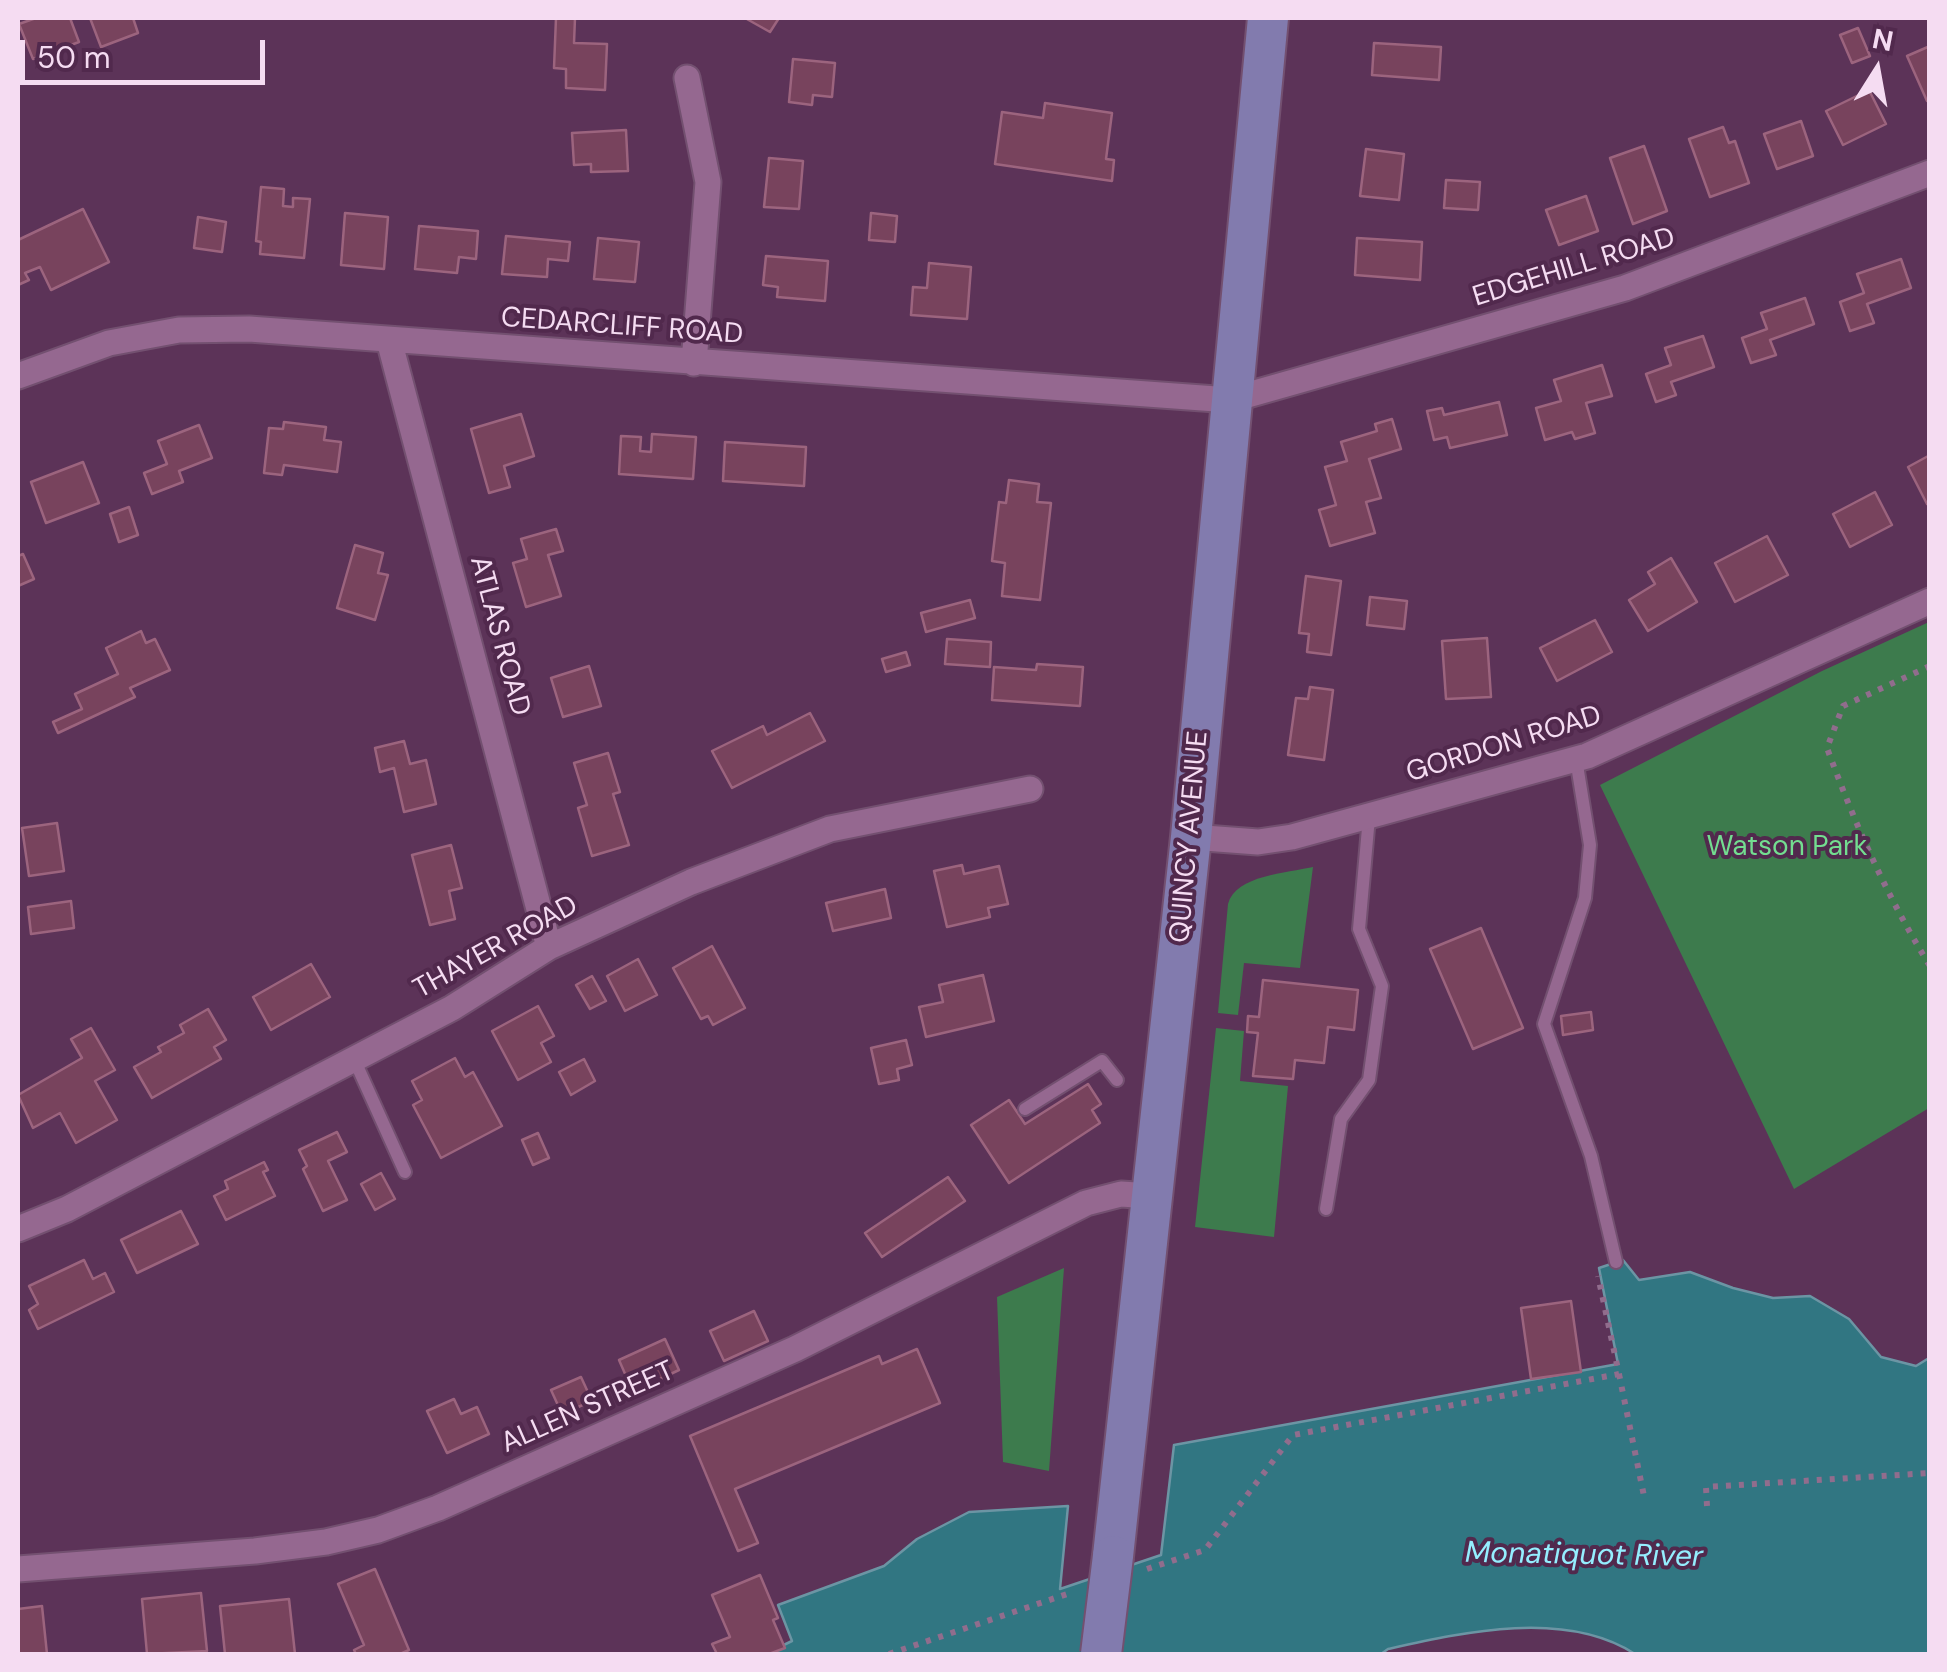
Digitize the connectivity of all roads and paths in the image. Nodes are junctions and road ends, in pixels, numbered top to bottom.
1 (1268, 18) edge
2 (688, 78) dead end
3 (1930, 172) edge
4 (389, 340) junction
5 (694, 363) junction
6 (18, 376) edge
7 (1230, 400) junction
8 (1930, 601) edge
9 (1930, 666) edge
10 (1576, 759) junction
11 (1030, 788) dead end
12 (1369, 817) junction
13 (1191, 837) junction
14 (550, 947) junction
15 (1930, 966) edge
16 (354, 1059) junction
17 (1117, 1080) dead end
18 (1024, 1109) dead end
19 (405, 1172) dead end
20 (1151, 1196) junction
21 (1326, 1209) dead end
22 (18, 1229) edge
23 (1594, 1257) dead end
24 (1616, 1262) dead end
25 (1619, 1374) junction
26 (1930, 1473) edge
27 (1646, 1501) dead end
28 (1706, 1506) dead end
29 (1122, 1564) junction
30 (18, 1569) edge
31 (1078, 1591) dead end
32 (889, 1654) edge
33 (1101, 1654) edge

1 - 7 main road, QUINCY AVENUE
2 - 5 street
3 - 7 street, EDGEHILL ROAD
4 - 5 street, CEDARCLIFF ROAD
4 - 6 street, CEDARCLIFF ROAD
4 - 14 street, ATLAS ROAD
5 - 7 street, CEDARCLIFF ROAD
7 - 13 main road, QUINCY AVENUE
8 - 10 street, GORDON ROAD
9 - 15 path
10 - 12 street, GORDON ROAD
10 - 24 lane
11 - 14 street, THAYER ROAD
12 - 13 street, GORDON ROAD
12 - 21 lane
13 - 20 main road, QUINCY AVENUE
14 - 16 street, THAYER ROAD
16 - 19 lane
16 - 22 street, THAYER ROAD
17 - 18 lane
20 - 29 main road, QUINCY AVENUE
20 - 30 street, ALLEN STREET
23 - 25 path
25 - 27 path
25 - 29 path
26 - 28 path
29 - 33 main road, QUINCY AVENUE, bridge
31 - 32 path

